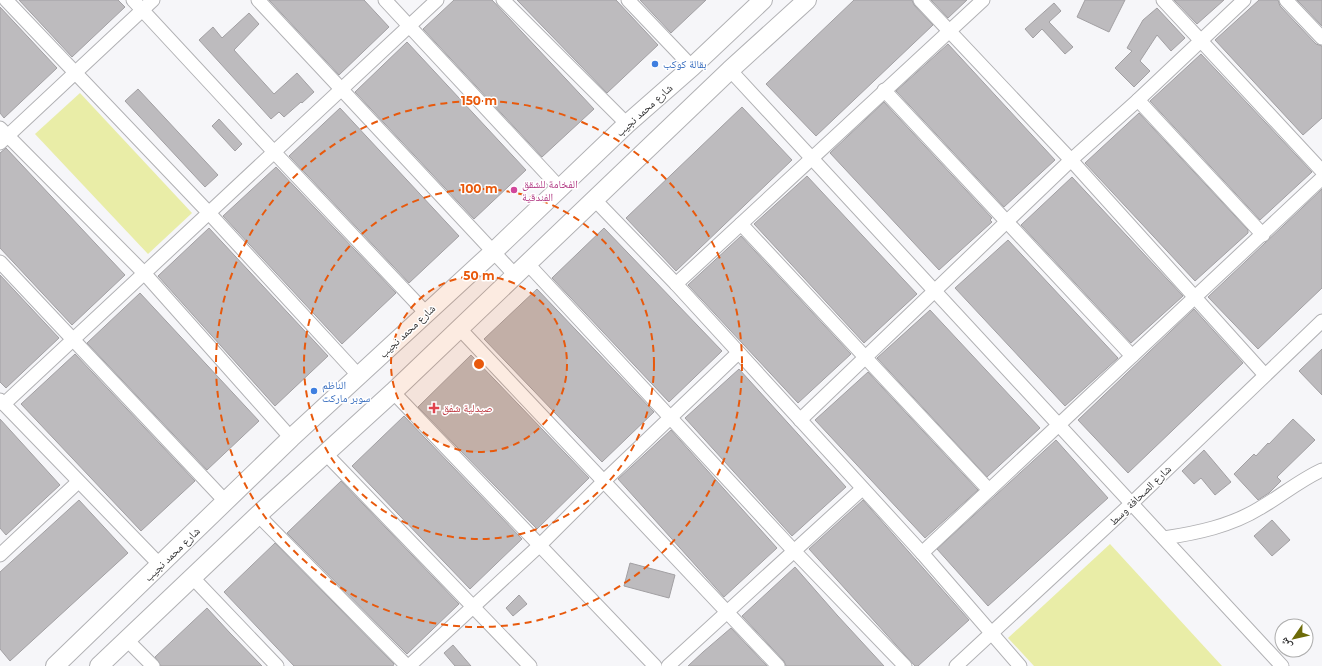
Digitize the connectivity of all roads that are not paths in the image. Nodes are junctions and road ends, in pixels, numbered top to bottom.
1 (6, 0) edge
2 (133, 0) edge
3 (153, 0) edge
4 (258, 0) edge
5 (385, 0) edge
6 (437, 0) edge
7 (503, 0) edge
8 (628, 0) edge
9 (763, 0) edge
10 (807, 0) edge
11 (920, 0) edge
12 (983, 0) edge
13 (1163, 0) edge
14 (1244, 0) edge
15 (1286, 0) edge
16 (142, 10) junction
17 (410, 26) junction
18 (950, 32) junction
19 (1322, 38) edge
20 (1201, 40) junction
21 (692, 67) junction
22 (730, 70) junction
23 (75, 73) junction
24 (342, 89) junction
25 (884, 90) junction
26 (1138, 100) junction
27 (627, 124) junction
28 (3, 135) edge
29 (274, 152) junction
30 (812, 158) junction
31 (1071, 160) junction
32 (1322, 171) edge
33 (1322, 178) edge
34 (560, 188) junction
35 (594, 199) junction
36 (209, 213) junction
37 (1007, 222) junction
38 (741, 224) junction
39 (1263, 235) junction
40 (492, 253) junction
41 (0, 262) edge
42 (521, 269) junction
43 (145, 274) junction
44 (676, 284) junction
45 (935, 292) junction
46 (1195, 298) junction
47 (426, 313) junction
48 (1320, 326) edge
49 (459, 328) junction
50 (74, 339) junction
51 (738, 353) junction
52 (1132, 356) junction
53 (866, 358) junction
54 (1265, 375) junction
55 (359, 376) junction
56 (393, 392) junction
57 (2, 402) edge
58 (670, 417) junction
59 (800, 420) junction
60 (1059, 425) junction
61 (291, 438) junction
62 (326, 454) junction
63 (1322, 470) edge
64 (604, 480) junction
65 (78, 482) junction
66 (862, 488) junction
67 (989, 490) junction
68 (226, 502) junction
69 (1132, 503) junction
70 (258, 515) junction
71 (1164, 538) junction
72 (540, 545) junction
73 (3, 546) edge
74 (794, 550) junction
75 (922, 554) junction
76 (160, 566) junction
77 (192, 577) junction
78 (473, 606) junction
79 (726, 612) junction
80 (992, 633) junction
81 (127, 640) junction
82 (55, 666) edge
83 (99, 666) edge
84 (153, 666) edge
85 (277, 666) edge
86 (408, 666) edge
87 (530, 666) edge
88 (655, 666) edge
89 (668, 666) edge
90 (778, 666) edge
91 (905, 666) edge
92 (956, 666) edge
93 (1020, 666) edge
94 (1282, 666) edge

1 - 23 street
2 - 16 street
3 - 16 street
4 - 24 street
5 - 17 street
6 - 17 street
7 - 27 street
8 - 21 street
9 - 21 main road, شارع محمد نجيب
10 - 22 main road
11 - 18 street
12 - 18 street
13 - 20 street
14 - 20 street
15 - 19 street
16 - 23 street
16 - 29 street
17 - 24 street
17 - 34 street
18 - 25 street
18 - 31 street
20 - 26 street
20 - 32 street
21 - 27 main road, شارع محمد نجيب
22 - 30 street
22 - 35 main road
23 - 28 street
23 - 36 street
24 - 29 street
24 - 40 street
25 - 30 street
25 - 37 street
26 - 31 street
26 - 39 street
27 - 34 main road, شارع محمد نجيب
28 - 43 street
29 - 36 street
29 - 47 street
30 - 38 street
30 - 45 street
31 - 37 street
31 - 46 street
33 - 39 street
34 - 40 main road, شارع محمد نجيب
35 - 42 main road
35 - 44 street
36 - 43 street
36 - 55 street
37 - 45 street
37 - 52 street
38 - 44 street
38 - 53 street
39 - 46 street
40 - 42 street
40 - 47 main road, شارع محمد نجيب
41 - 50 street
42 - 49 main road
42 - 58 street
43 - 50 street
43 - 61 street
44 - 51 street
45 - 53 street
45 - 60 street
46 - 52 street
46 - 54 street
47 - 55 main road, شارع محمد نجيب
48 - 54 street, شارع الصحافة وسط
49 - 56 main road
49 - 64 street
50 - 57 street
50 - 68 street
51 - 58 street
51 - 59 street
52 - 60 street
53 - 59 street
53 - 67 street
54 - 69 street, شارع الصحافة وسط
55 - 61 main road, شارع محمد نجيب
56 - 62 main road
56 - 72 street
57 - 65 street
58 - 64 street
58 - 74 street
59 - 66 street
60 - 67 street
60 - 69 street
61 - 68 main road, شارع محمد نجيب
62 - 70 main road
62 - 78 street
63 - 71 street
64 - 72 street
64 - 79 street
65 - 73 street
65 - 76 street
66 - 74 street
66 - 75 street
67 - 75 street
68 - 76 main road, شارع محمد نجيب
69 - 71 street
69 - 80 street, شارع الصحافة وسط
70 - 77 main road
70 - 86 street
71 - 94 street
72 - 78 street
72 - 88 street
74 - 79 street
74 - 91 street
75 - 80 street
76 - 82 main road, شارع محمد نجيب
77 - 81 main road
77 - 85 street
78 - 86 street
78 - 87 street
79 - 89 street
79 - 90 street
80 - 92 street, شارع الصحافة وسط
80 - 93 street
81 - 83 main road
81 - 84 street

